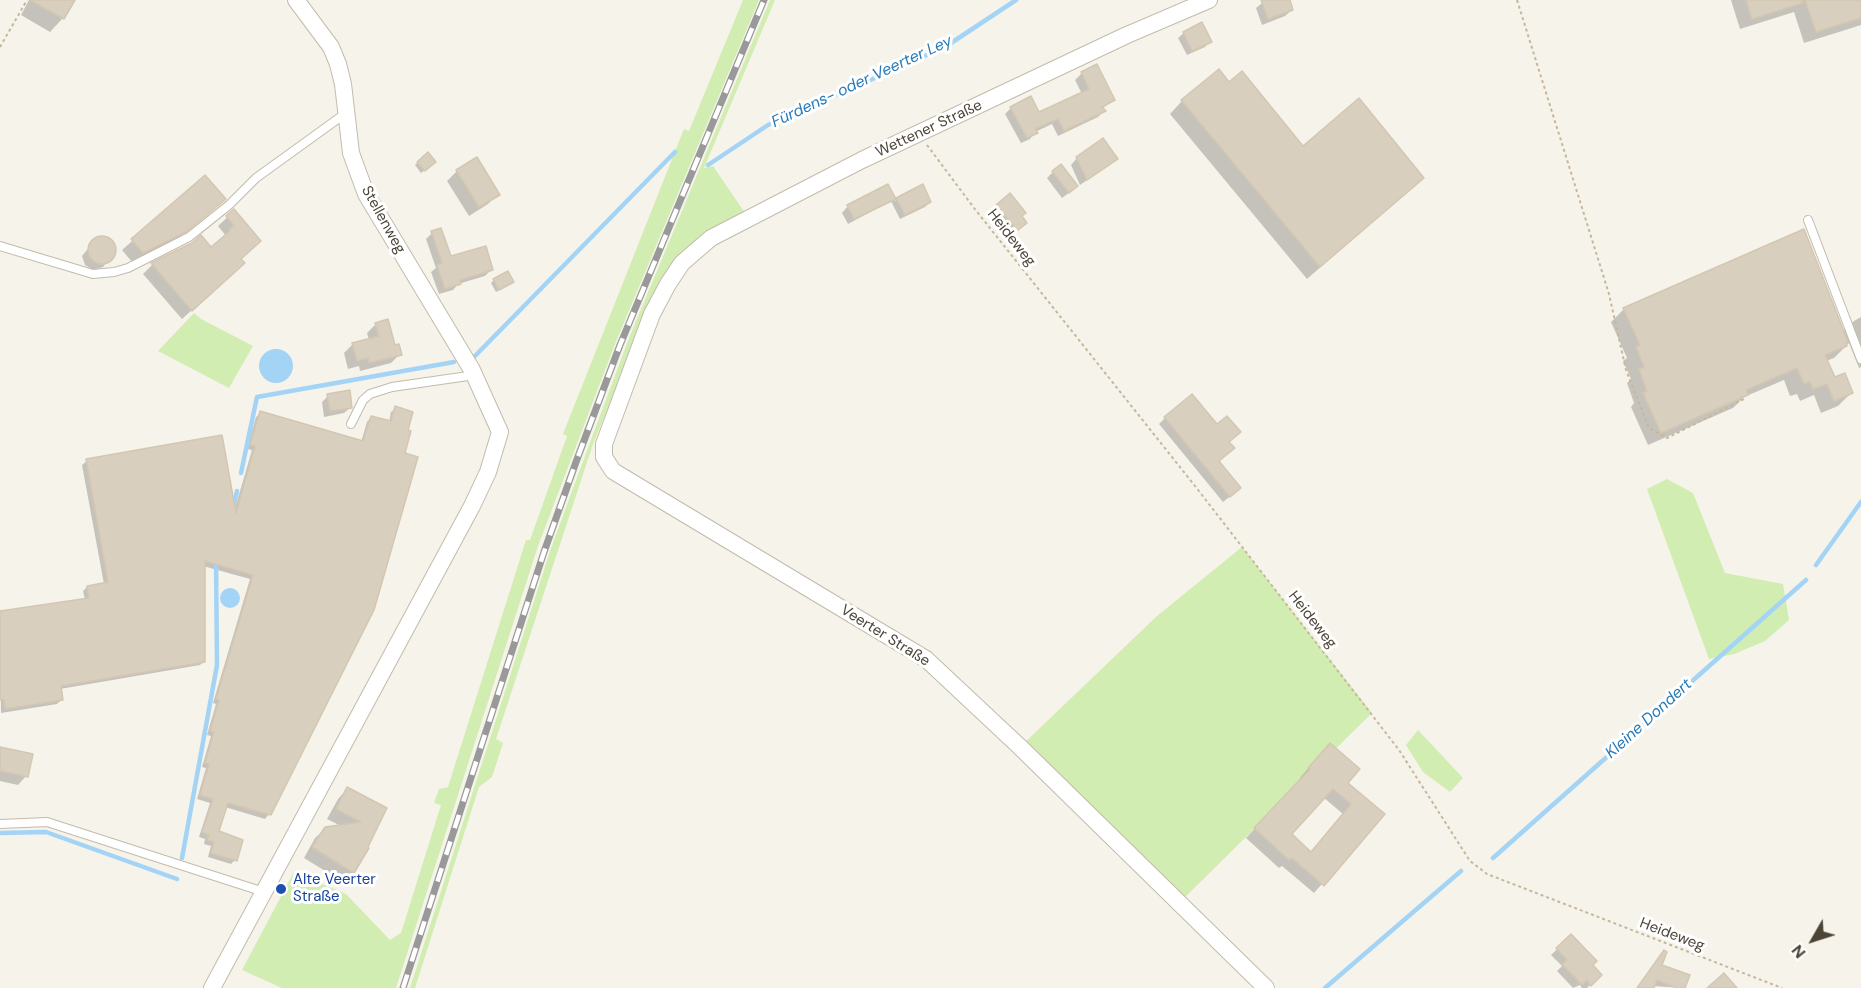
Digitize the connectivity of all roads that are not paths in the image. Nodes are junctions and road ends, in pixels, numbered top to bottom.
1 (296, 0) edge
2 (1209, 0) edge
3 (346, 113) junction
4 (1808, 220) dead end
5 (0, 246) edge
6 (668, 284) joint
7 (1861, 359) edge
8 (475, 375) junction
9 (351, 424) dead end
10 (0, 824) edge
11 (265, 893) junction
12 (212, 988) edge
13 (1266, 988) edge

1 - 3 street, Stellenweg
2 - 6 street, Wettener Straße
3 - 5 lane
3 - 8 street, Stellenweg
4 - 7 lane
6 - 13 street, Veerter Straße
8 - 9 lane
8 - 11 street, Stellenweg
10 - 11 lane
11 - 12 street

